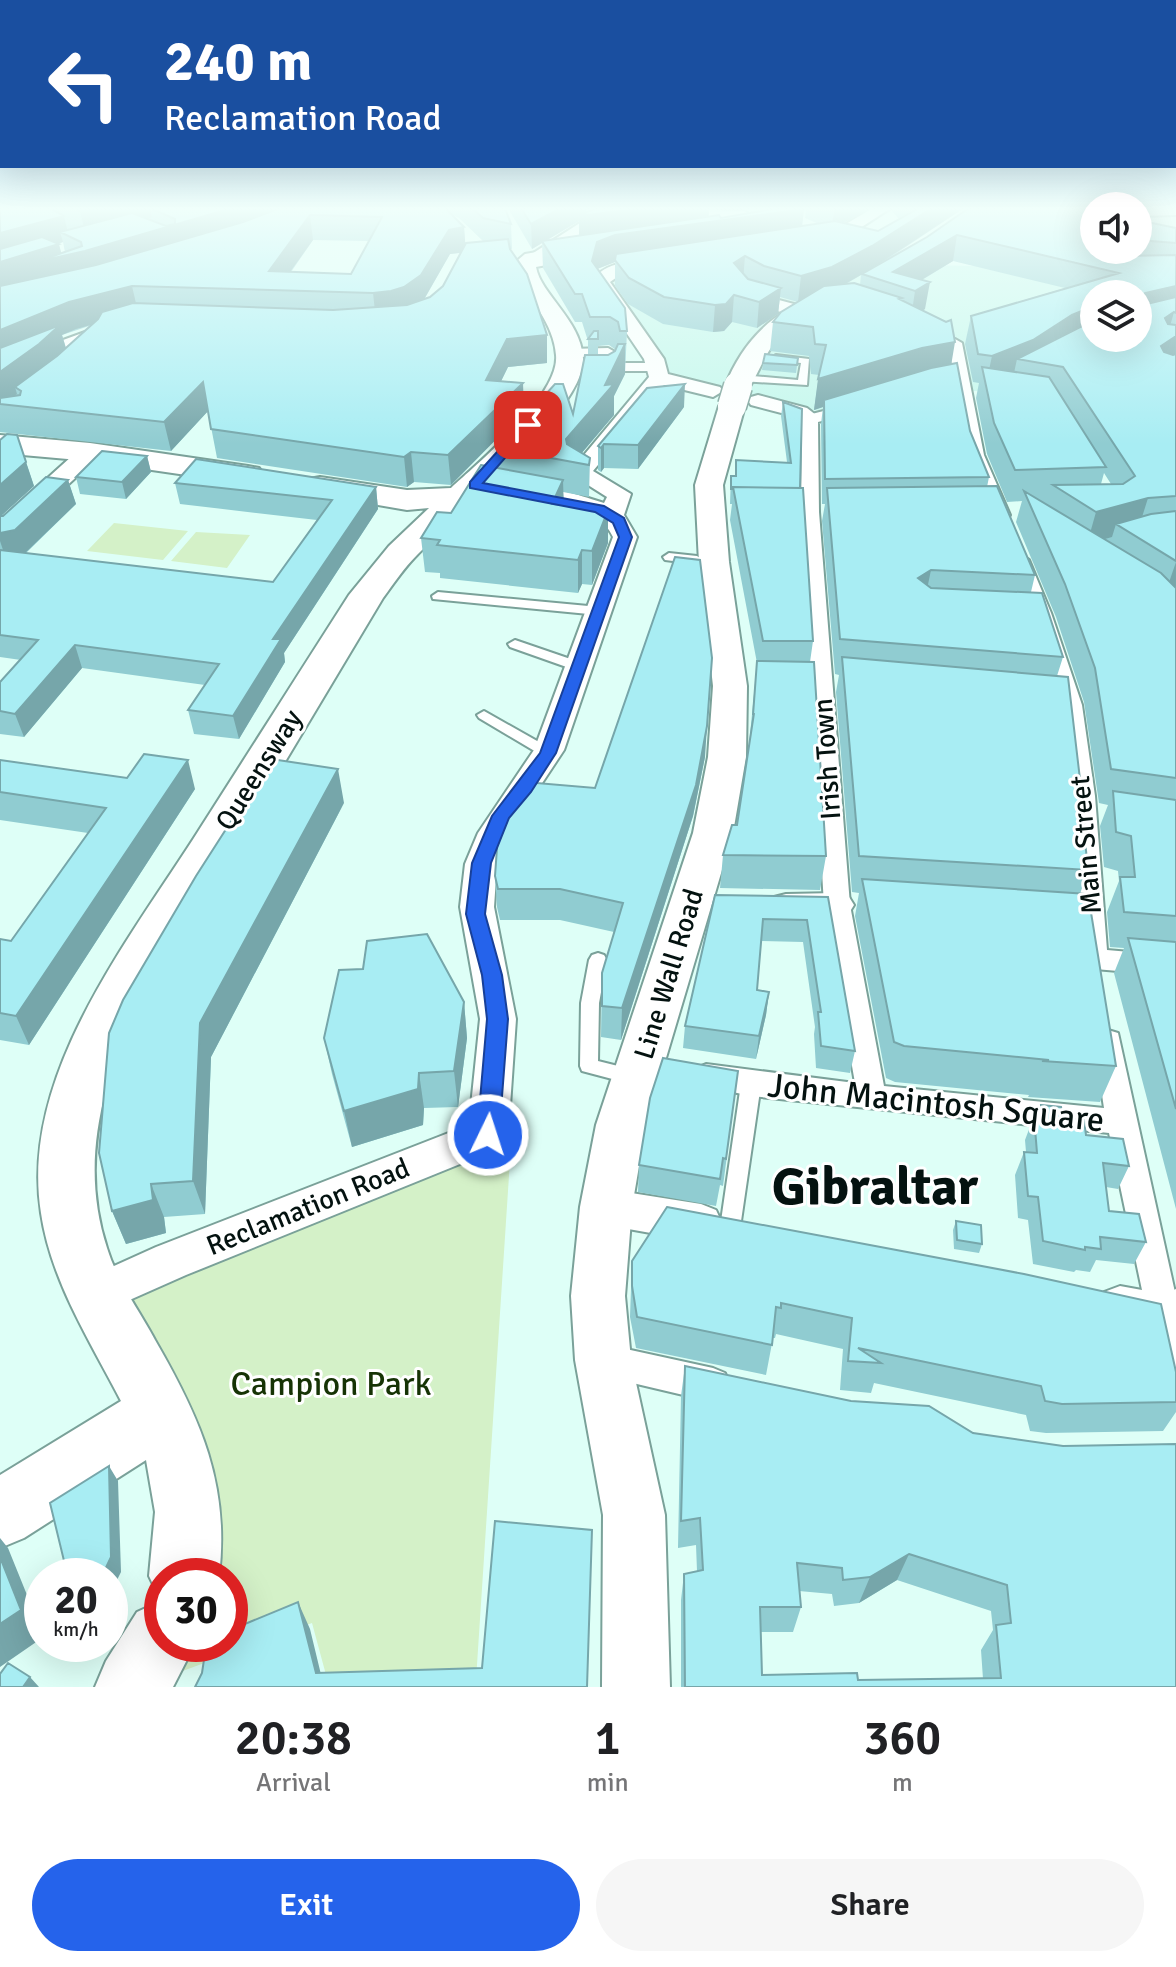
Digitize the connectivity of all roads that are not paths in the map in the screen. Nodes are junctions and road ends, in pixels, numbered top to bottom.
1 (534, 287) edge
2 (604, 287) edge
3 (744, 289) edge
4 (827, 304) joint
5 (138, 321) edge
6 (84, 336) junction
7 (955, 343) edge
8 (750, 355) junction
9 (76, 359) edge
10 (568, 364) junction
11 (610, 367) junction
12 (0, 370) edge
13 (657, 372) junction
14 (736, 392) junction
15 (869, 403) edge
16 (810, 419) junction
17 (0, 444) edge
18 (90, 452) junction
19 (468, 491) junction
20 (612, 515) junction
21 (414, 517) junction
22 (0, 534) edge
23 (669, 557) dead end
24 (714, 562) junction
25 (437, 600) dead end
26 (598, 616) junction
27 (1017, 617) edge
28 (1043, 618) junction
29 (515, 644) dead end
30 (580, 667) junction
31 (830, 683) junction
32 (798, 686) edge
33 (1043, 701) edge
34 (1070, 703) junction
35 (484, 715) dead end
36 (548, 753) junction
37 (1085, 812) junction
38 (1110, 816) edge
39 (722, 904) junction
40 (852, 904) junction
41 (1062, 918) edge
42 (1092, 920) junction
43 (1095, 959) junction
44 (598, 960) dead end
45 (1176, 966) edge
46 (1100, 989) edge
47 (1105, 1019) edge
48 (639, 1071) junction
49 (751, 1084) junction
50 (872, 1096) junction
51 (1121, 1122) junction
52 (606, 1207) junction
53 (745, 1231) joint
54 (98, 1294) junction
55 (1088, 1299) edge
56 (1170, 1313) edge
57 (603, 1360) junction
58 (1176, 1371) edge
59 (743, 1391) edge
60 (160, 1414) junction
61 (0, 1514) edge
62 (185, 1558) edge
63 (147, 1662) edge
64 (132, 1687) edge
65 (636, 1687) edge

1 - 10 main road
2 - 13 street
3 - 4 street
4 - 8 street, Line Wall Road
5 - 6 street
6 - 9 street
6 - 12 street
7 - 28 street, Main Street
8 - 14 street, Line Wall Road
8 - 14 lane
10 - 11 street
10 - 11 street
10 - 19 main road, Queensway
11 - 13 street
13 - 14 street
13 - 20 street, Reclamation Road
14 - 16 street
14 - 24 street, Line Wall Road
15 - 16 street
16 - 31 street, Irish Town
17 - 18 main road
18 - 21 main road
18 - 22 street
19 - 20 street
19 - 21 main road, Queensway
20 - 26 street, Reclamation Road
21 - 54 main road, Queensway
23 - 24 lane
24 - 39 street, Line Wall Road
25 - 26 lane
26 - 30 street, Reclamation Road
27 - 28 street
28 - 34 street, Main Street
29 - 30 lane
30 - 36 street, Reclamation Road
31 - 32 street
31 - 40 street, Irish Town
33 - 34 street
34 - 37 street, Main Street
35 - 36 lane
36 - 54 street, Reclamation Road
37 - 38 street
37 - 42 street, Main Street
39 - 40 street
39 - 48 street, Line Wall Road
40 - 50 street, Irish Town
41 - 42 street
42 - 43 street, Main Street
43 - 45 street
43 - 46 street, Main Street
44 - 48 lane
47 - 51 street
48 - 49 street, John Macintosh Square
48 - 52 street, Line Wall Road
49 - 50 street, John Macintosh Square
49 - 53 lane
50 - 51 street, John Macintosh Square
51 - 56 street
52 - 53 street
52 - 57 street, Line Wall Road
54 - 60 main road, Queensway
55 - 56 street
56 - 58 street
57 - 59 street
57 - 65 street, Line Wall Road
60 - 61 main road
60 - 62 main road, Queensway
63 - 64 main road

